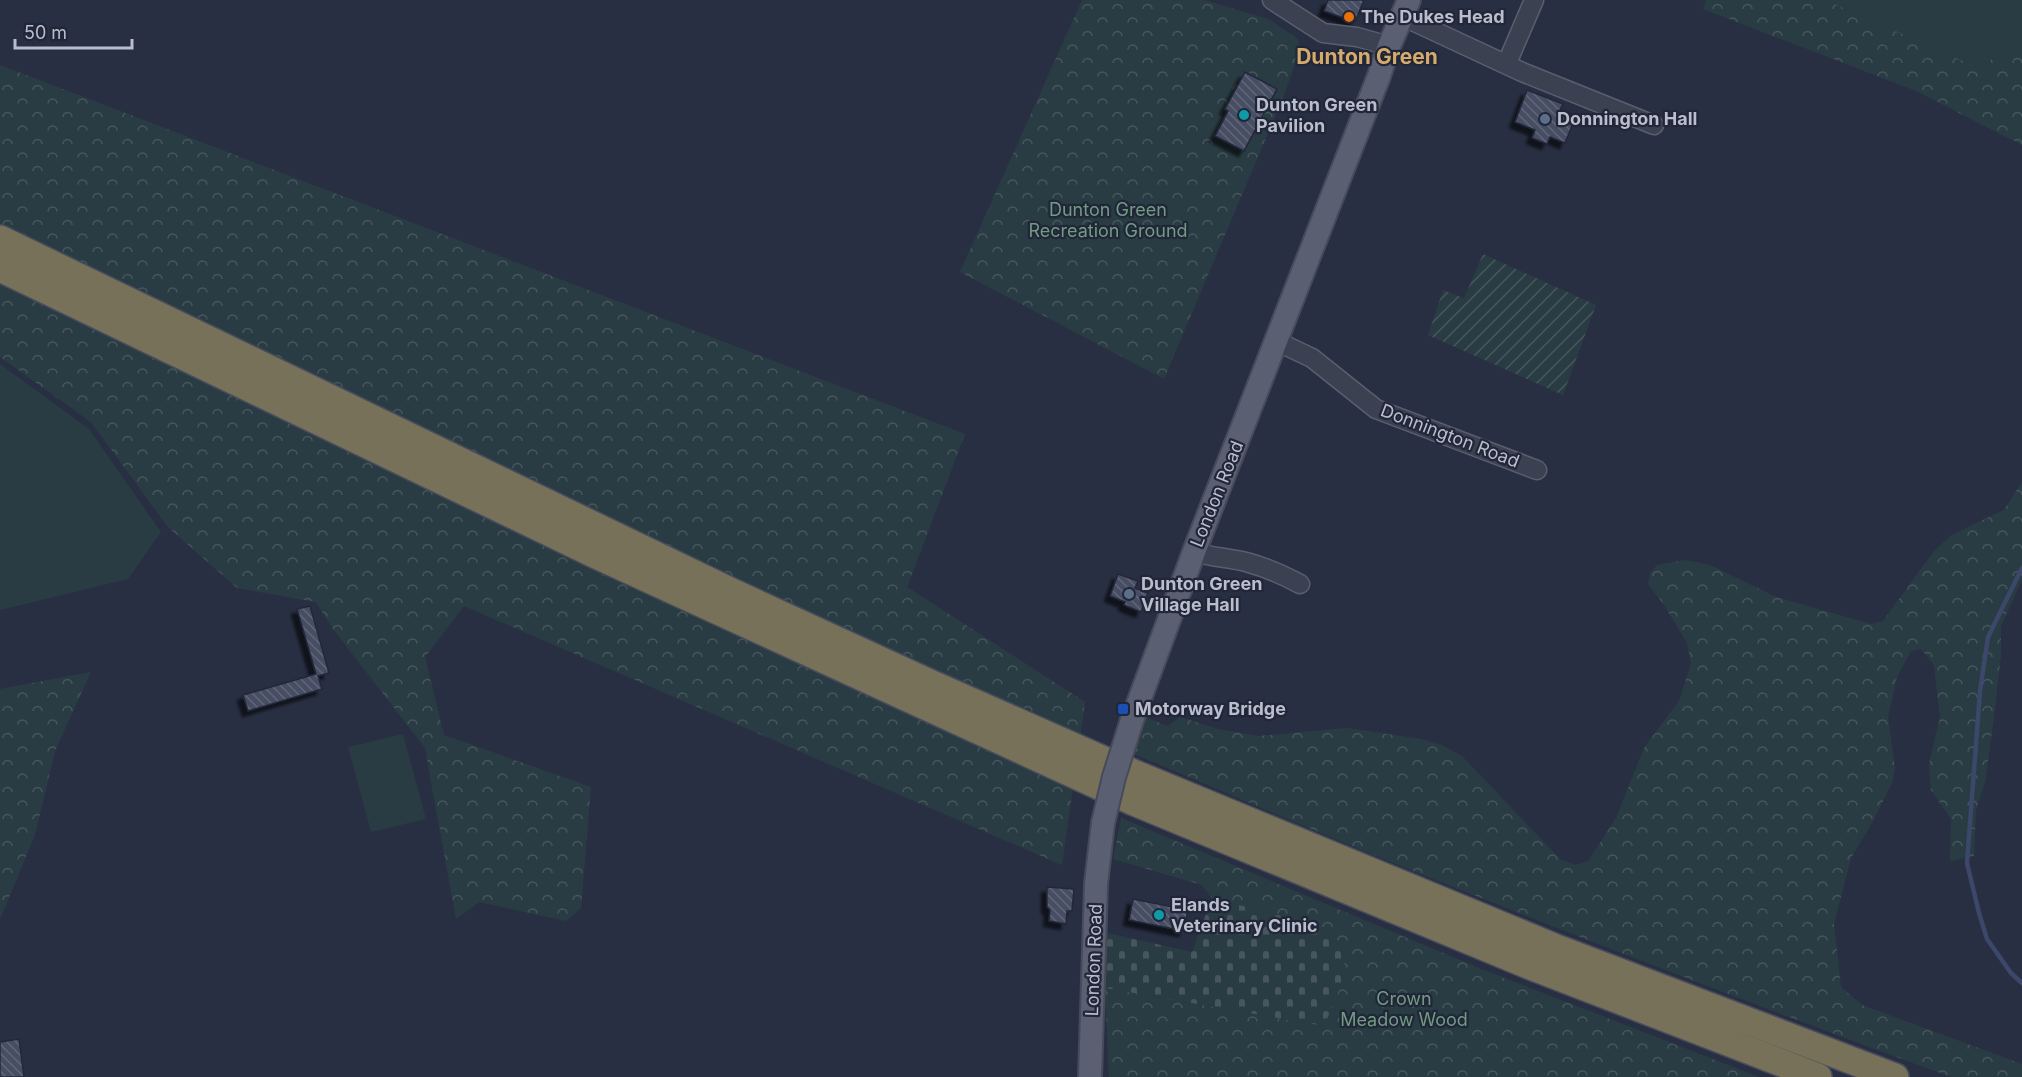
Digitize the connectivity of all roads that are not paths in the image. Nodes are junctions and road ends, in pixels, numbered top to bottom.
1 (1272, 0) edge
2 (1534, 0) edge
3 (1406, 8) edge
4 (1389, 46) junction
5 (1507, 63) junction
6 (1654, 124) dead end
7 (0, 239) edge
8 (0, 268) edge
9 (1276, 341) junction
10 (1537, 470) dead end
11 (1194, 552) junction
12 (1300, 584) dead end
13 (1090, 1077) edge
14 (1818, 1077) edge
15 (1895, 1077) edge

1 - 4 street
2 - 5 street
3 - 4 main road, London Road
3 - 5 street
4 - 9 main road, London Road
5 - 6 street
7 - 15 highway
8 - 14 highway
9 - 10 street, Donnington Road
9 - 11 main road, London Road
11 - 12 street
11 - 13 main road, London Road, bridge

